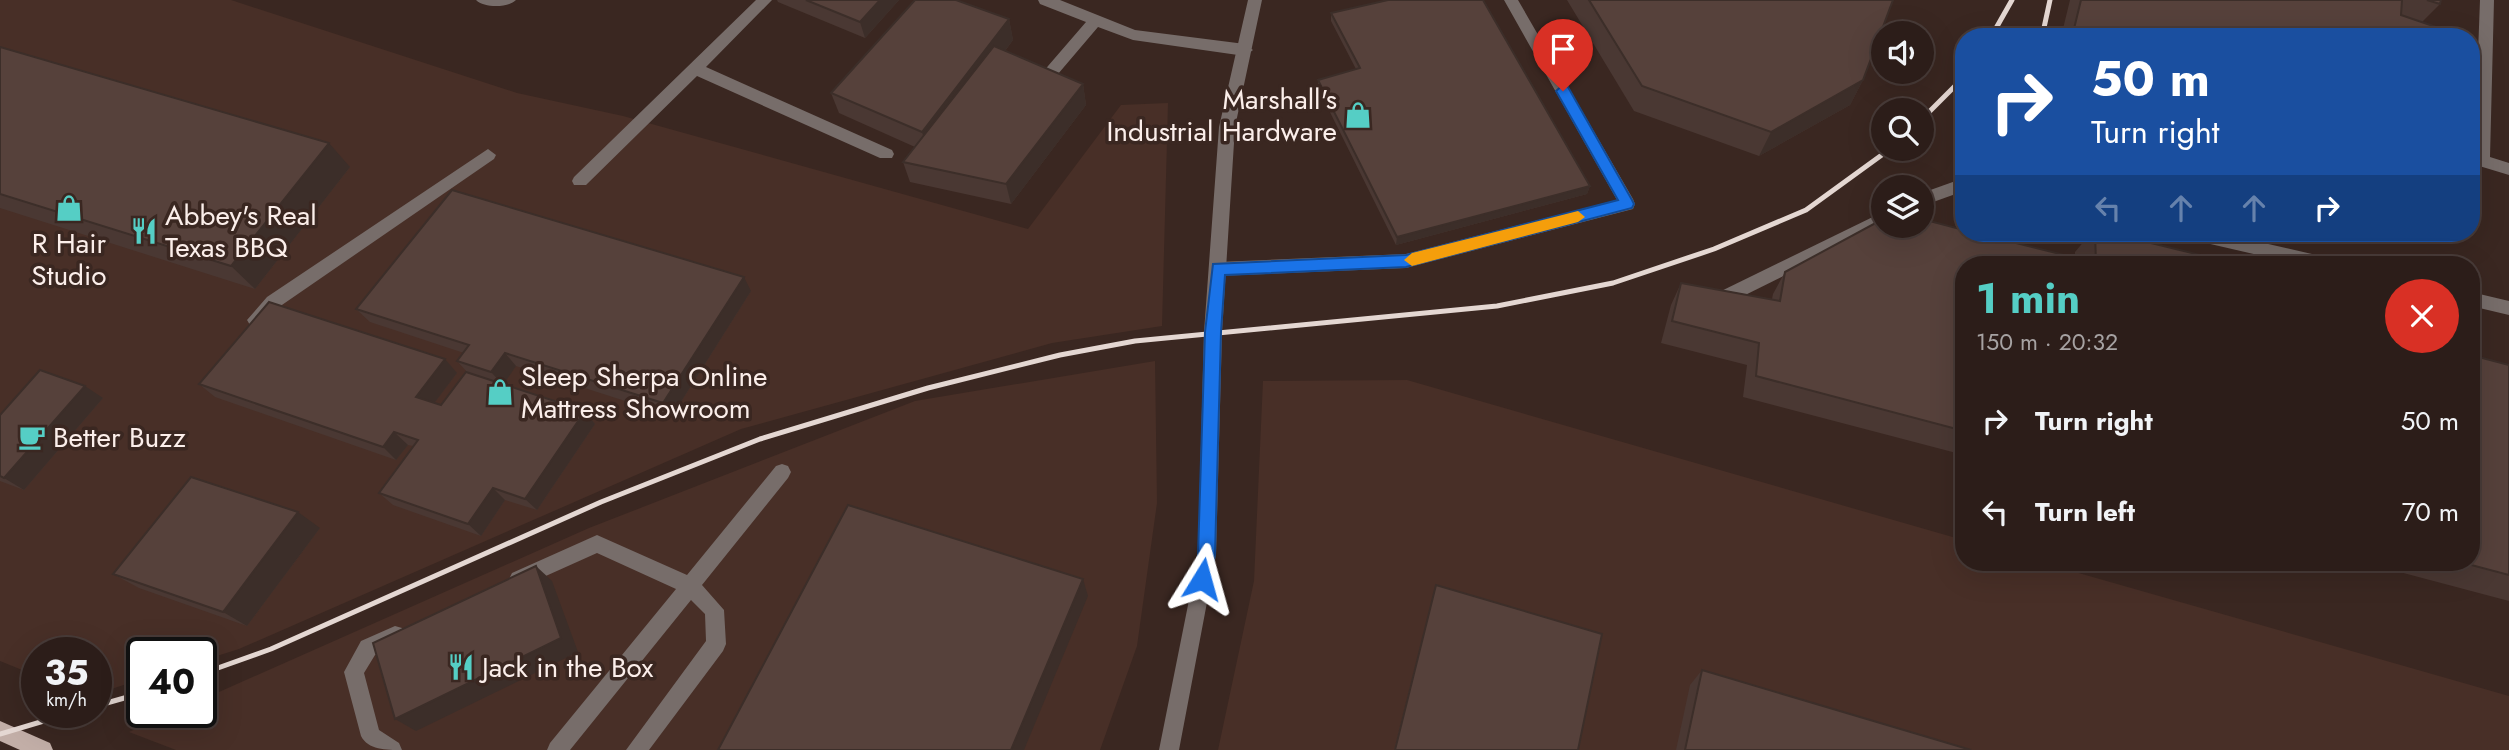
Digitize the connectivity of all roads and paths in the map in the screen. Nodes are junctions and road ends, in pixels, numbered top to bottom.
1 (483, 0) edge
2 (509, 0) edge
3 (765, 0) edge
4 (1045, 0) edge
5 (1255, 0) edge
6 (1511, 0) edge
7 (2487, 0) edge
8 (1096, 20) junction
9 (1245, 50) junction
10 (695, 69) junction
11 (1053, 70) edge
12 (886, 154) dead end
13 (488, 155) dead end
14 (2509, 169) edge
15 (580, 181) dead end
16 (1955, 187) edge
17 (1934, 195) edge
18 (1871, 225) edge
19 (2231, 242) edge
20 (2291, 256) edge
21 (1218, 269) junction
22 (1717, 301) edge
23 (2480, 301) edge
24 (2509, 309) edge
25 (242, 335) edge
26 (782, 472) dead end
27 (690, 586) junction
28 (501, 587) edge
29 (416, 626) edge
30 (0, 731) edge
31 (43, 750) edge
32 (392, 750) edge
33 (557, 750) edge
34 (636, 750) edge
35 (1169, 750) edge

1 - 2 street
3 - 10 street
4 - 8 street
5 - 9 street
6 - 21 street
7 - 14 street
8 - 9 street
8 - 11 street
9 - 21 street
10 - 12 street
10 - 15 street
13 - 25 street
16 - 17 street
18 - 22 street
19 - 20 street
21 - 35 street
23 - 24 street
26 - 27 street
27 - 28 street
27 - 33 street
27 - 34 street
29 - 32 street
30 - 31 main road

